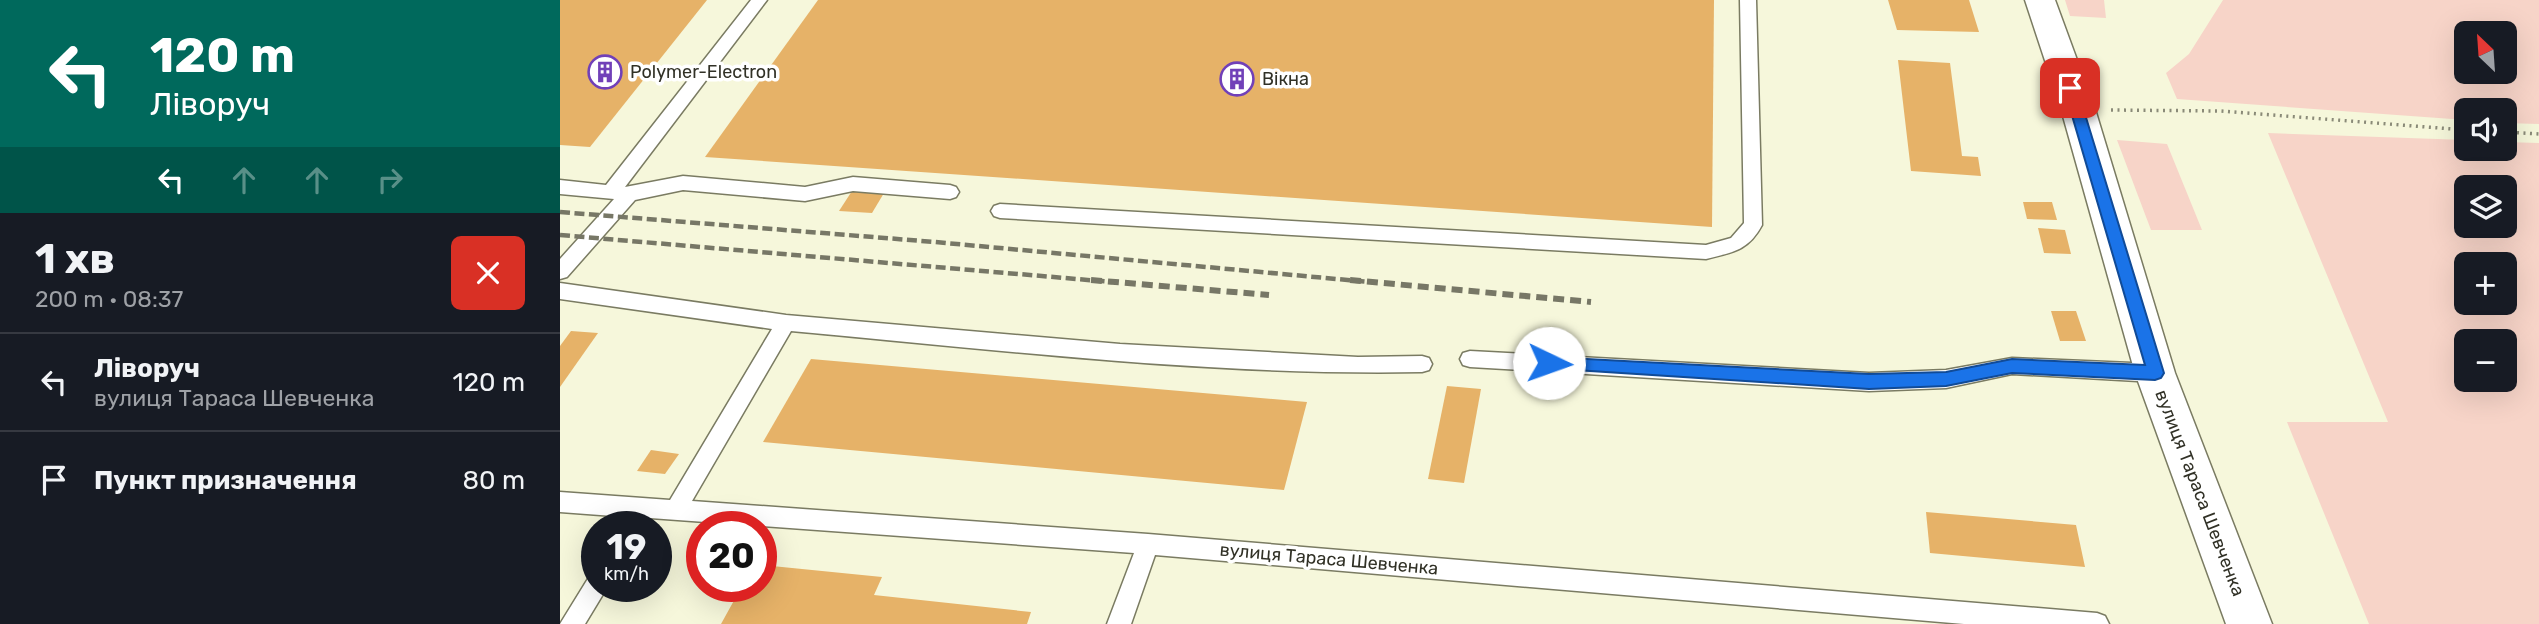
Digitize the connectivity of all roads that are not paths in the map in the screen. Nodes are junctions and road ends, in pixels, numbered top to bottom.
1 (760, 0) edge
2 (1748, 0) edge
3 (2040, 0) edge
4 (560, 187) edge
5 (950, 192) dead end
6 (620, 193) junction
7 (1000, 211) dead end
8 (560, 272) edge
9 (560, 291) edge
10 (786, 323) junction
11 (1470, 359) dead end
12 (1422, 364) dead end
13 (2155, 373) junction
14 (560, 502) edge
15 (604, 511) edge
16 (676, 511) junction
17 (672, 512) edge
18 (1148, 544) junction
19 (586, 602) edge
20 (572, 624) edge
21 (1119, 624) edge
22 (2097, 624) edge
23 (2249, 624) edge

1 - 6 lane
2 - 7 lane
3 - 13 street, вулиця Тараса Шевченка
4 - 6 lane
5 - 6 lane
6 - 8 lane
9 - 10 lane
10 - 12 lane
10 - 16 lane
11 - 13 lane
13 - 23 street, вулиця Тараса Шевченка
14 - 15 lane, вулиця Тараса Шевченка
16 - 17 lane, вулиця Тараса Шевченка
16 - 18 lane, вулиця Тараса Шевченка
18 - 21 lane
18 - 22 lane, вулиця Тараса Шевченка
19 - 20 lane

